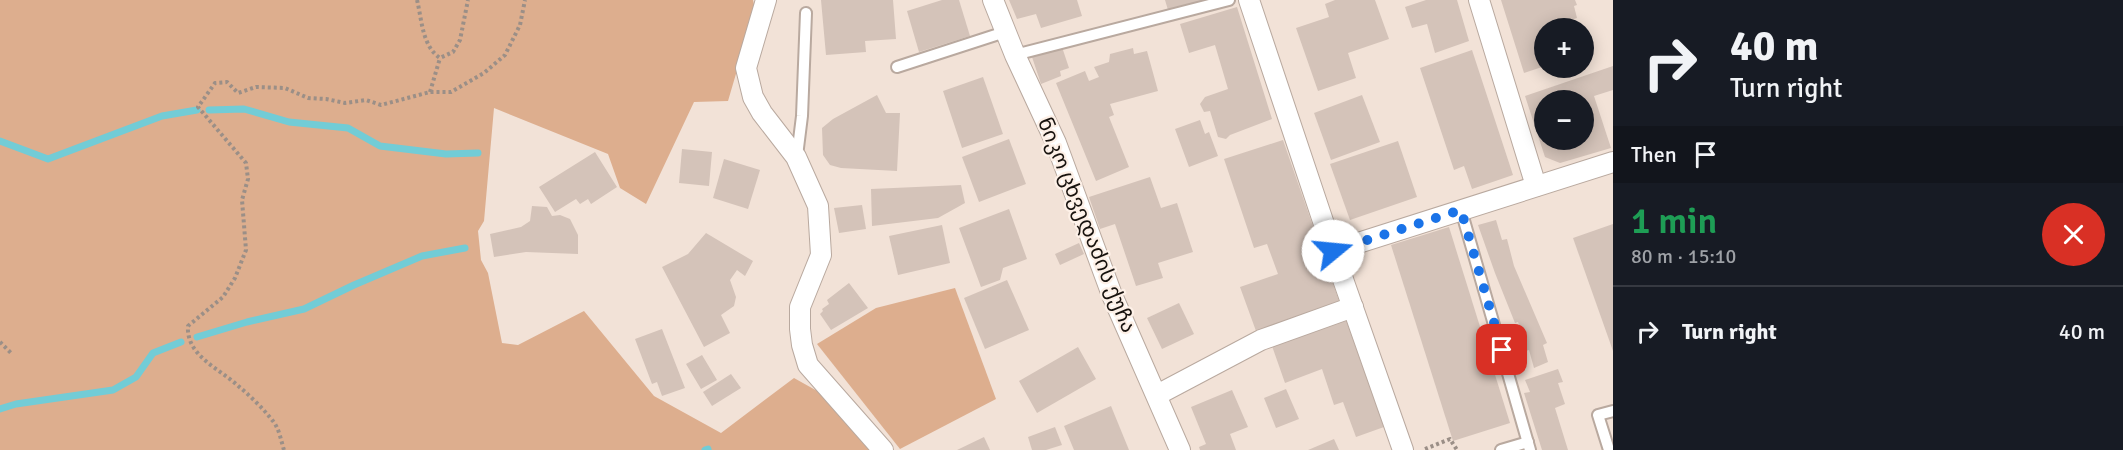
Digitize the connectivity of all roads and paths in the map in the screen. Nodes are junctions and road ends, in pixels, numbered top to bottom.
1 (417, 0) edge
2 (468, 0) edge
3 (525, 0) edge
4 (766, 0) edge
5 (993, 0) edge
6 (1229, 0) edge
7 (1249, 0) edge
8 (1479, 0) edge
9 (806, 13) dead end
10 (1005, 32) junction
11 (1015, 55) junction
12 (441, 58) junction
13 (897, 68) dead end
14 (429, 92) junction
15 (796, 157) junction
16 (1613, 162) edge
17 (1536, 186) junction
18 (1461, 210) junction
19 (1333, 251) junction
20 (1353, 308) junction
21 (0, 342) edge
22 (11, 353) dead end
23 (1157, 395) junction
24 (1613, 411) edge
25 (1529, 446) edge
26 (1425, 449) edge
27 (284, 450) edge
28 (883, 450) edge
29 (1180, 450) edge
30 (1403, 450) edge
31 (1457, 450) edge
32 (1501, 450) edge
33 (1609, 450) edge

1 - 12 path
2 - 12 path
3 - 14 path
4 - 15 street
5 - 10 street, ნიკო ცხვედაძის ქუჩა
6 - 11 lane
7 - 19 street
8 - 17 street
9 - 15 lane
10 - 11 street, ნიკო ცხვედაძის ქუჩა
10 - 13 lane
11 - 23 street, ნიკო ცხვედაძის ქუჩა
12 - 14 path
14 - 27 path
15 - 28 street
16 - 17 street
17 - 18 street
18 - 19 street
18 - 25 lane
19 - 20 street
20 - 23 street
20 - 30 street
21 - 22 path
23 - 29 street, ნიკო ცხვედაძის ქუჩა
24 - 33 lane
25 - 32 lane
26 - 31 path

